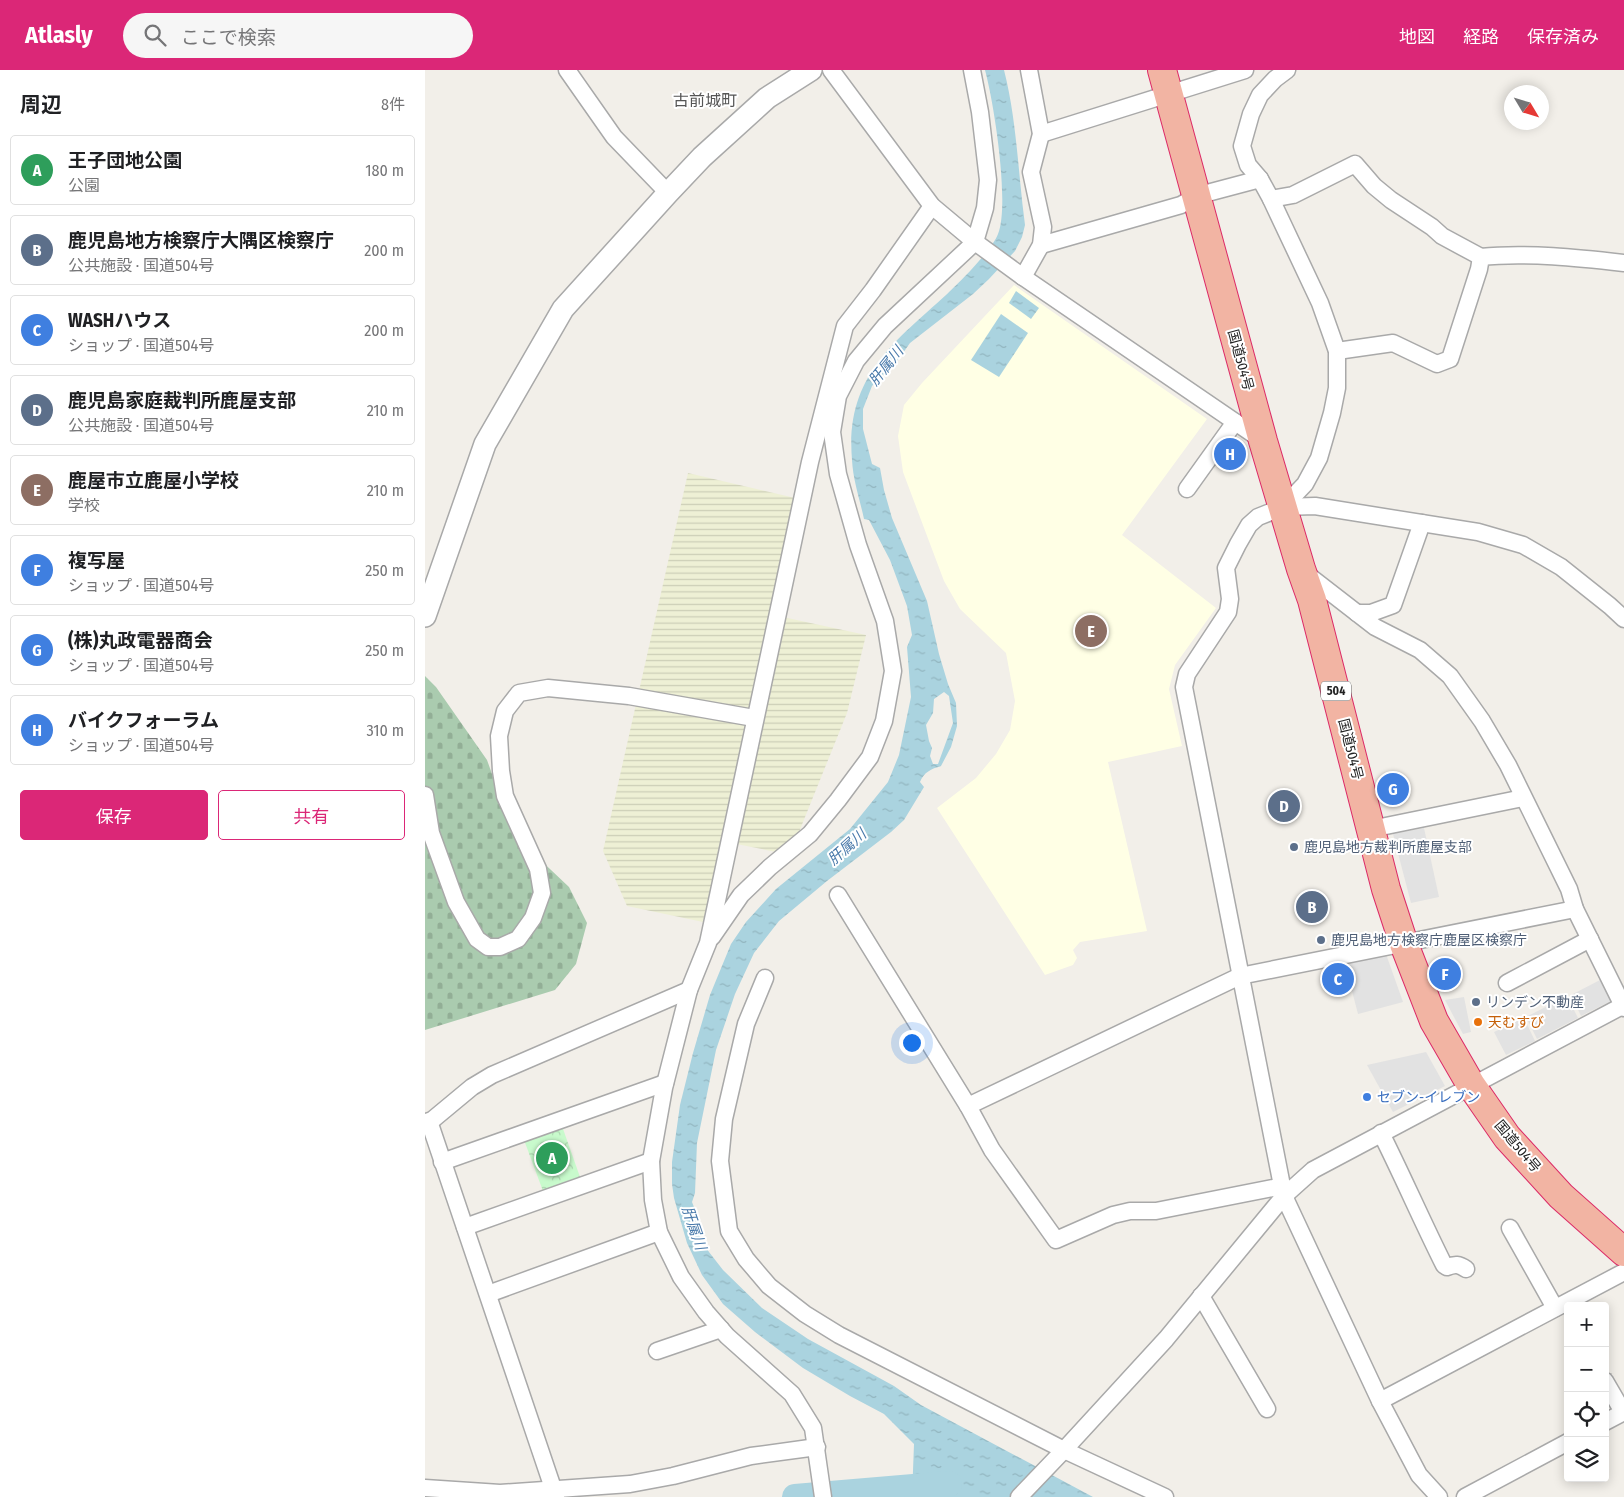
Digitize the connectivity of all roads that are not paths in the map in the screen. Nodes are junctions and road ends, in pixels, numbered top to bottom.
1 (567, 70) edge
2 (811, 70) edge
3 (831, 70) edge
4 (972, 70) edge
5 (1029, 70) edge
6 (1245, 70) edge
7 (1287, 70) edge
8 (1165, 82) edge
9 (1041, 134) junction
10 (1260, 179) junction
11 (668, 193) junction
12 (1196, 196) junction
13 (1271, 199) junction
14 (933, 206) junction
15 (975, 242) junction
16 (1041, 245) junction
17 (1481, 257) junction
18 (1624, 263) edge
19 (1023, 276) junction
20 (1337, 351) junction
21 (1235, 422) junction
22 (1263, 441) junction
23 (1187, 489) dead end
24 (1283, 507) junction
25 (1422, 523) junction
26 (1301, 569) junction
27 (1357, 613) junction
28 (425, 616) edge
29 (1624, 619) edge
30 (754, 718) junction
31 (425, 795) edge
32 (1523, 798) junction
33 (1371, 829) junction
34 (838, 895) dead end
35 (1575, 909) junction
36 (1590, 939) junction
37 (708, 943) junction
38 (1404, 944) junction
39 (1240, 976) junction
40 (765, 978) dead end
41 (1507, 983) dead end
42 (689, 990) junction
43 (1624, 1006) edge
44 (665, 1083) junction
45 (1471, 1085) junction
46 (968, 1106) junction
47 (427, 1124) edge
48 (1381, 1133) junction
49 (651, 1161) junction
50 (443, 1162) junction
51 (1283, 1190) junction
52 (465, 1227) junction
53 (1510, 1228) dead end
54 (659, 1232) junction
55 (1624, 1252) edge
56 (1466, 1269) dead end
57 (1624, 1272) edge
58 (488, 1294) junction
59 (1201, 1296) junction
60 (1561, 1309) edge
61 (721, 1329) junction
62 (657, 1351) dead end
63 (1609, 1388) edge
64 (1380, 1401) junction
65 (1267, 1409) dead end
66 (1624, 1412) edge
67 (1609, 1420) edge
68 (1564, 1444) edge
69 (1065, 1450) junction
70 (818, 1452) junction
71 (425, 1488) edge
72 (555, 1493) edge
73 (823, 1497) edge
74 (1019, 1497) edge
75 (1165, 1497) edge
76 (1439, 1497) edge
77 (1465, 1497) edge

1 - 11 street
2 - 11 street
3 - 14 street
4 - 15 street
5 - 9 street
6 - 8 street
7 - 10 street
8 - 9 street
8 - 12 highway, 国道504号 / 504
9 - 16 street
10 - 12 street
10 - 13 street
11 - 28 street
12 - 16 street
12 - 22 highway, 国道504号 / 504
13 - 17 street
13 - 20 street
14 - 15 street
14 - 30 street
15 - 19 street
15 - 37 street
16 - 19 street
17 - 18 street
17 - 20 street
19 - 21 street
20 - 24 street
21 - 22 street
21 - 23 street
22 - 24 highway, 国道504号 / 504
24 - 25 street
24 - 26 highway, 国道504号 / 504
24 - 39 street
25 - 27 street
25 - 29 street
26 - 27 street
26 - 33 highway, 国道504号 / 504
27 - 32 street
30 - 31 street
30 - 37 street
32 - 33 street
32 - 35 street
33 - 38 highway, 国道504号 / 504
34 - 46 street
35 - 36 street
35 - 38 street
36 - 41 street
36 - 43 street
37 - 42 street
38 - 39 street
38 - 45 highway, 国道504号 / 504
39 - 46 street
39 - 51 street
40 - 69 street
42 - 44 street
42 - 47 street
43 - 45 street
44 - 49 street
44 - 50 street
45 - 48 street
45 - 55 highway, 国道504号 / 504
46 - 51 street
47 - 50 street
48 - 51 street
48 - 56 street
49 - 52 street
49 - 54 street
50 - 52 street
51 - 59 street
51 - 64 street
52 - 58 street
53 - 60 street
54 - 58 street
54 - 61 street
57 - 60 street
58 - 72 street
59 - 65 street
59 - 69 street
60 - 64 street
61 - 62 street
61 - 70 street
63 - 66 street
64 - 76 street
66 - 67 street
68 - 77 street
69 - 74 street
69 - 75 street
70 - 72 street
70 - 73 street
71 - 72 street

